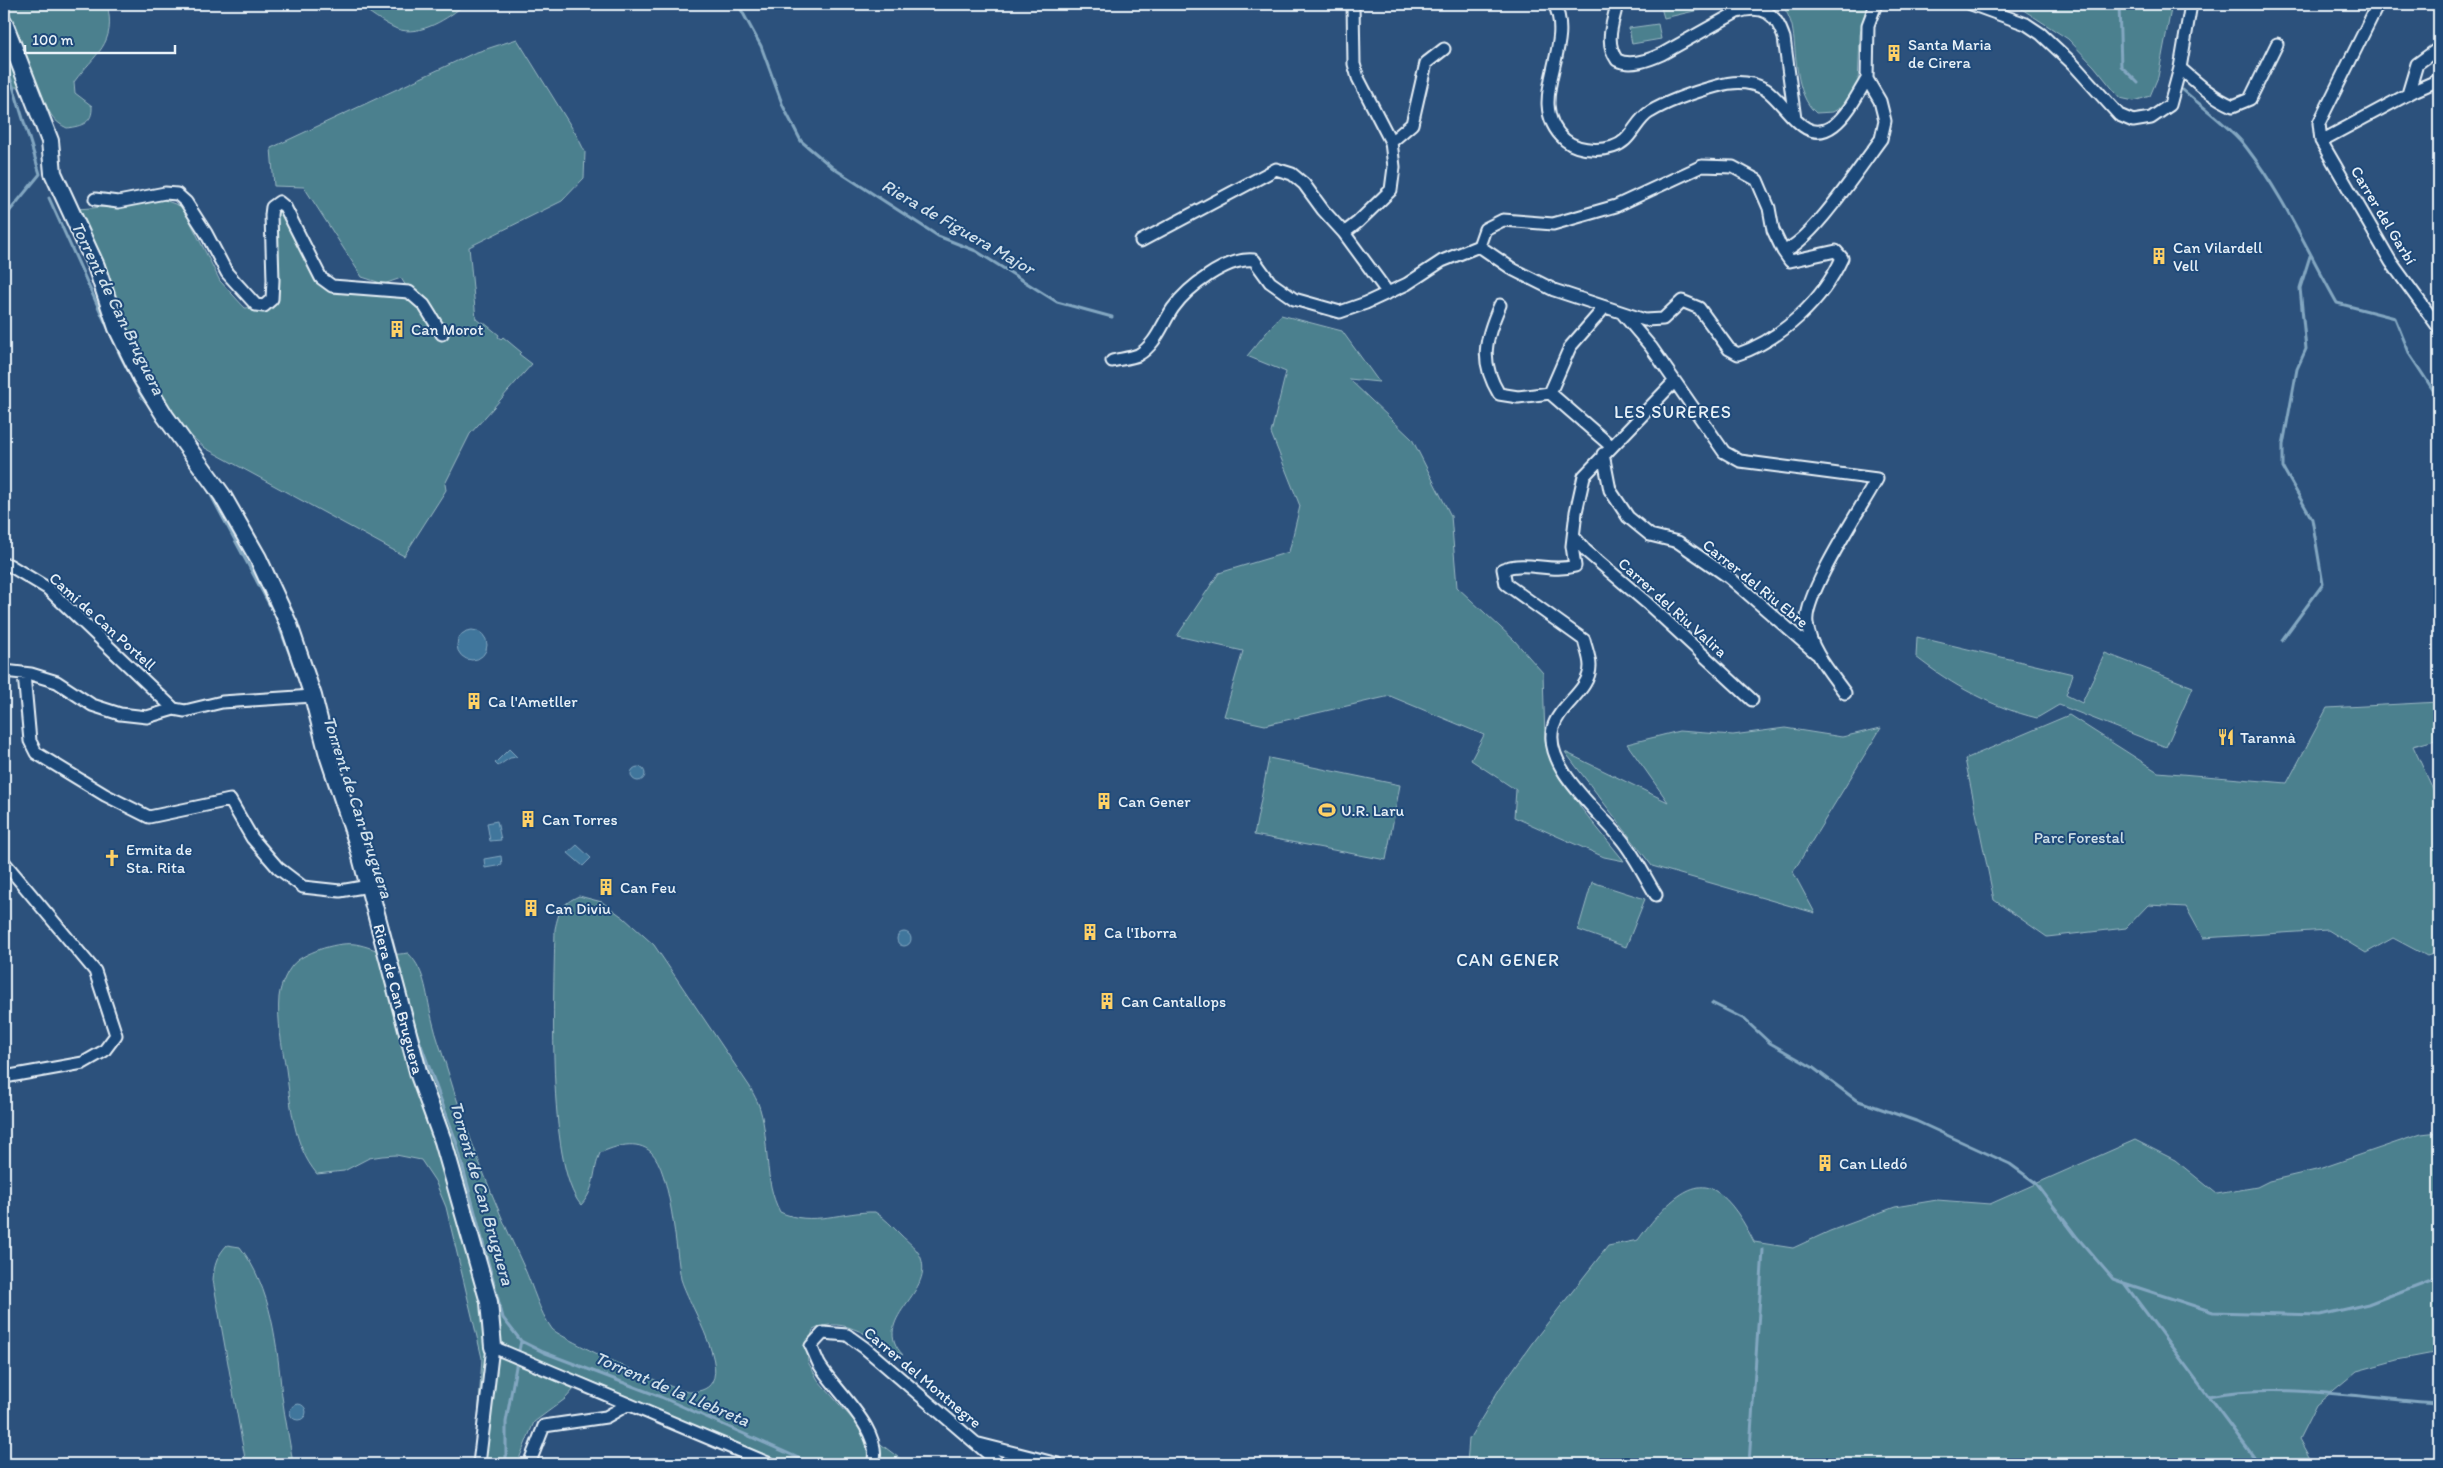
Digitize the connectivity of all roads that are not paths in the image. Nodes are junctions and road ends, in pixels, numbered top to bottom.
1 (1353, 4) edge
2 (1554, 4) edge
3 (1617, 4) edge
4 (1876, 4) edge
5 (1970, 4) edge
6 (2191, 4) edge
7 (2378, 4) edge
8 (4, 23) edge
9 (2276, 44) dead end
10 (2439, 48) edge
11 (1444, 49) dead end
12 (2180, 68) junction
13 (1867, 79) junction
14 (2439, 80) edge
15 (2408, 94) junction
16 (1795, 119) junction
17 (1391, 142) junction
18 (2321, 142) junction
19 (95, 199) dead end
20 (1344, 232) junction
21 (1141, 241) dead end
22 (1478, 246) junction
23 (1782, 251) junction
24 (1388, 293) junction
25 (1500, 305) dead end
26 (1605, 307) junction
27 (1622, 313) junction
28 (2439, 328) edge
29 (442, 334) dead end
30 (1112, 361) dead end
31 (1674, 382) junction
32 (1550, 393) junction
33 (1612, 446) junction
34 (1603, 454) junction
35 (1574, 537) junction
36 (4, 565) edge
37 (1817, 654) junction
38 (4, 671) edge
39 (24, 674) junction
40 (1845, 693) dead end
41 (312, 696) junction
42 (1752, 700) dead end
43 (174, 709) junction
44 (4, 862) edge
45 (369, 886) junction
46 (1656, 895) dead end
47 (10, 1076) dead end
48 (493, 1347) junction
49 (628, 1405) junction
50 (978, 1444) junction
51 (479, 1464) edge
52 (529, 1464) edge
53 (770, 1464) edge
54 (873, 1464) edge
55 (1000, 1464) edge
56 (1058, 1464) edge

1 - 17 street
2 - 16 street
3 - 16 street
4 - 13 street
5 - 12 street
6 - 12 street
7 - 18 street
8 - 41 street, Riera de Can Bruguera
9 - 12 street
10 - 15 street
11 - 17 street
13 - 16 street
13 - 23 street
14 - 15 street
15 - 18 street
17 - 20 street
18 - 28 street, Carrer del Garbí
19 - 29 street
20 - 21 street
20 - 24 street
22 - 23 street
22 - 24 street
22 - 26 street
23 - 27 street
24 - 30 street
25 - 32 street
26 - 27 street
26 - 32 street
27 - 31 street
31 - 33 street
31 - 37 street
32 - 33 street
33 - 34 street
34 - 35 street
34 - 37 street, Carrer del Riu Ebre
35 - 42 street, Carrer del Riu Valira
35 - 46 street
36 - 43 street, Camí de Can Portell
37 - 40 street
38 - 39 street
39 - 43 street
39 - 45 street
41 - 43 street
41 - 45 street, Riera de Can Bruguera
44 - 47 street
45 - 48 street, Riera de Can Bruguera
48 - 49 street
48 - 51 street
49 - 52 street
49 - 53 street
50 - 54 street, Carrer del Montnegre
50 - 55 street, Carrer del Montnegre
50 - 56 street

